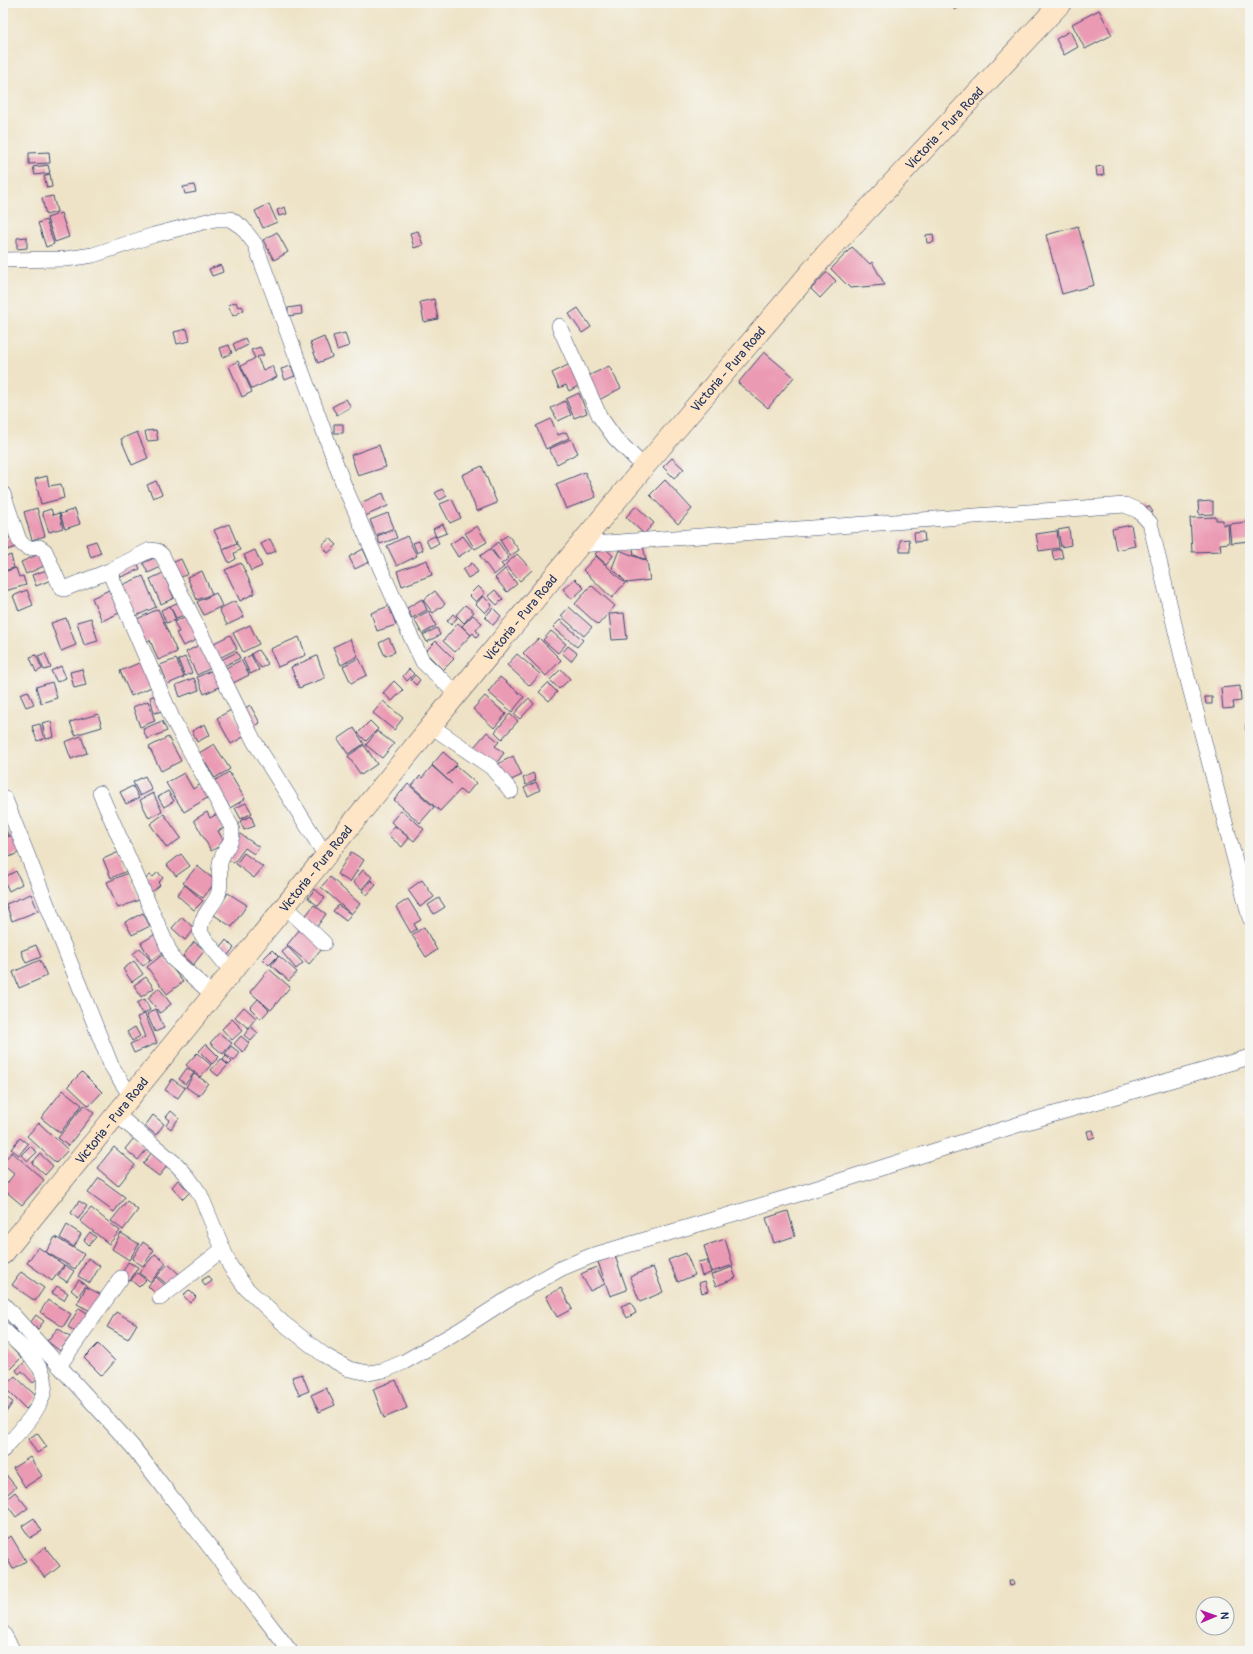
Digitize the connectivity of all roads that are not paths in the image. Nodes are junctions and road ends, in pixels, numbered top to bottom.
1 (1061, 3) edge
2 (3, 260) edge
3 (559, 326) dead end
4 (644, 467) junction
5 (3, 494) edge
6 (579, 545) junction
7 (109, 572) junction
8 (457, 694) junction
9 (431, 726) junction
10 (511, 791) dead end
11 (100, 793) dead end
12 (5, 799) dead end
13 (326, 856) junction
14 (285, 906) junction
15 (1250, 918) edge
16 (324, 943) dead end
17 (232, 972) junction
18 (213, 995) junction
19 (1250, 1057) edge
20 (131, 1097) junction
21 (116, 1114) junction
22 (223, 1249) junction
23 (3, 1254) edge
24 (121, 1278) dead end
25 (160, 1298) dead end
26 (3, 1304) edge
27 (3, 1329) edge
28 (59, 1366) junction
29 (3, 1450) edge
30 (3, 1633) edge
31 (13, 1651) edge
32 (290, 1651) edge

1 - 4 main road, Victoria - Pura Road
2 - 8 street
3 - 4 street
4 - 6 main road, Victoria - Pura Road
5 - 7 street
6 - 8 main road, Victoria - Pura Road
6 - 15 street
7 - 13 street
7 - 17 street
8 - 9 main road, Victoria - Pura Road
9 - 10 street
9 - 13 main road, Victoria - Pura Road
11 - 18 street
12 - 20 street
13 - 14 main road, Victoria - Pura Road
14 - 16 street
14 - 17 main road, Victoria - Pura Road
17 - 18 main road, Victoria - Pura Road
18 - 20 main road, Victoria - Pura Road
19 - 22 street
20 - 21 main road, Victoria - Pura Road
21 - 22 street
21 - 23 main road, Victoria - Pura Road
22 - 25 street
24 - 28 street
26 - 28 street
27 - 29 street
28 - 32 street
30 - 31 street

